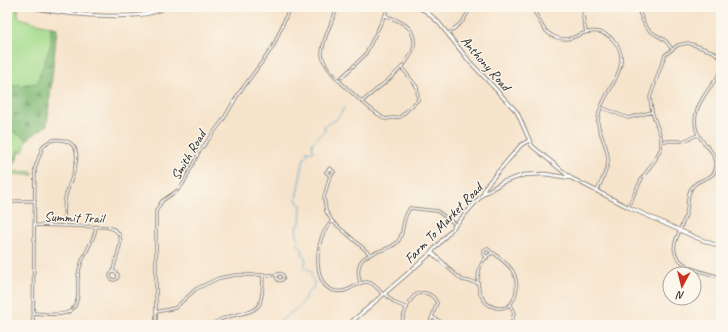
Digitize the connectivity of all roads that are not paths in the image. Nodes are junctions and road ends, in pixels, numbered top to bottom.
1 (32, 7) edge
2 (166, 7) edge
3 (290, 7) edge
4 (337, 7) edge
5 (389, 7) edge
6 (417, 7) edge
7 (471, 7) edge
8 (531, 7) edge
9 (538, 7) edge
10 (584, 7) edge
11 (636, 7) edge
12 (534, 10) junction
13 (385, 15) junction
14 (586, 32) junction
15 (448, 34) junction
16 (671, 48) junction
17 (721, 59) edge
18 (402, 68) junction
19 (721, 71) edge
20 (339, 80) junction
21 (363, 101) junction
22 (602, 108) junction
23 (652, 112) junction
24 (698, 135) junction
25 (528, 140) junction
26 (662, 142) junction
27 (330, 176) dead end
28 (571, 178) junction
29 (597, 191) junction
30 (483, 194) junction
31 (35, 201) junction
32 (9, 204) dead end
33 (628, 207) junction
34 (332, 221) junction
35 (455, 224) junction
36 (35, 225) junction
37 (64, 226) junction
38 (96, 227) junction
39 (679, 231) junction
40 (721, 247) edge
41 (431, 252) junction
42 (492, 253) junction
43 (370, 254) junction
44 (487, 258) junction
45 (113, 272) junction
46 (263, 274) junction
47 (278, 275) dead end
48 (721, 277) edge
49 (360, 282) junction
50 (478, 283) junction
51 (384, 294) junction
52 (510, 304) junction
53 (407, 308) junction
54 (156, 312) junction
55 (33, 313) junction
56 (432, 317) junction
57 (32, 324) edge
58 (156, 325) edge
59 (212, 325) edge
60 (348, 325) edge
61 (401, 325) edge
62 (429, 325) edge
63 (447, 325) edge
64 (511, 325) edge

1 - 2 street
3 - 54 street, Smith Road
4 - 20 street
5 - 13 street
6 - 15 street, Anthony Road
7 - 15 street
8 - 12 street
9 - 12 street
10 - 14 street
11 - 16 street
12 - 14 street
13 - 18 street
13 - 20 street
14 - 22 street
15 - 25 street, Anthony Road
16 - 17 street
16 - 23 street
18 - 21 street
18 - 21 street
19 - 24 street
20 - 21 street
22 - 23 street
22 - 29 street
23 - 26 street
24 - 26 street
24 - 39 street
25 - 28 street, Anthony Road
25 - 30 street
26 - 33 street
27 - 34 street
28 - 29 street, Farm To Market Road
28 - 30 street, Farm To Market Road
29 - 33 street, Farm To Market Road
30 - 35 street, Farm To Market Road
31 - 32 street
31 - 36 street
31 - 37 street
33 - 39 street, Farm To Market Road
34 - 43 street
34 - 49 street
35 - 41 street, Farm To Market Road
35 - 43 street
36 - 37 street, Summit Trail
36 - 55 street
37 - 38 street, Summit Trail
38 - 45 street, Summit Trail
38 - 55 street
39 - 40 street, Farm To Market Road
39 - 48 street
41 - 50 street
41 - 51 street, Farm To Market Road
42 - 44 street
42 - 44 street
42 - 52 street
43 - 49 street
44 - 50 street
45 - 45 street, Summit Trail
46 - 47 street
46 - 54 street
46 - 59 street
49 - 51 street
50 - 52 street
51 - 53 street
51 - 60 street, Farm To Market Road
52 - 64 street
53 - 56 street
53 - 61 street
54 - 58 street, Smith Road
55 - 57 street
56 - 62 street
56 - 63 street

